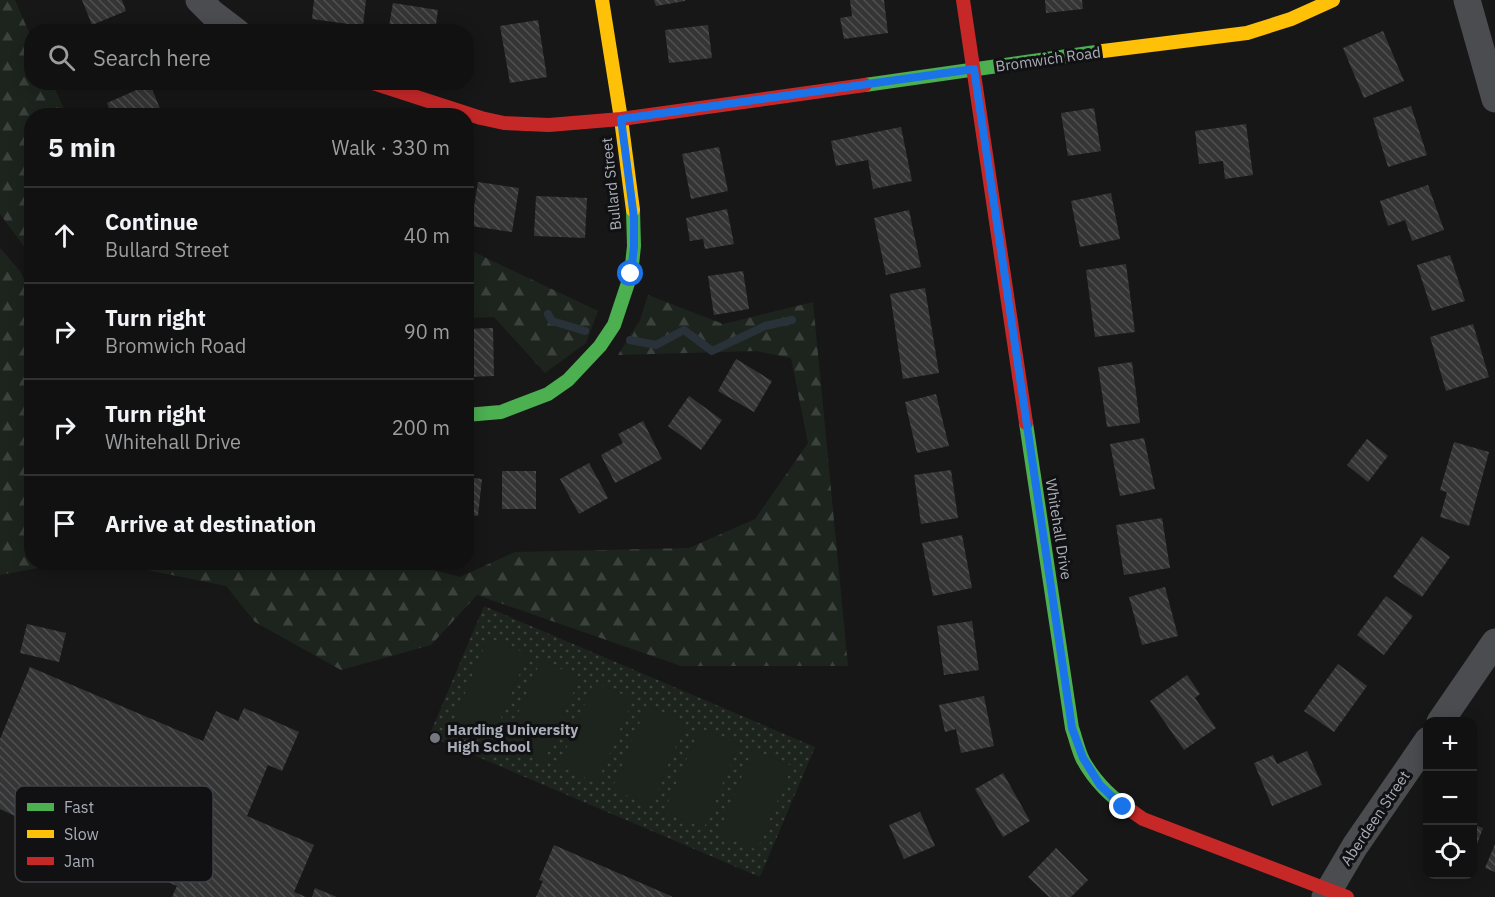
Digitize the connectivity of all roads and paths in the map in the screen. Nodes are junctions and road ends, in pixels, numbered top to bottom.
1 (199, 0) edge
2 (602, 0) edge
3 (963, 0) edge
4 (1333, 0) edge
5 (1467, 0) edge
6 (226, 24) edge
7 (974, 69) junction
8 (395, 90) edge
9 (1495, 99) edge
10 (450, 108) edge
11 (474, 116) edge
12 (621, 119) junction
13 (474, 414) edge
14 (1495, 642) edge
15 (1443, 717) edge
16 (1423, 747) edge
17 (1334, 895) edge

1 - 6 street
2 - 12 street, Bullard Street
3 - 7 street, Whitehall Drive
4 - 7 street, Bromwich Road
5 - 9 street
7 - 12 street, Bromwich Road
7 - 17 street, Whitehall Drive
8 - 10 street, Bromwich Road
11 - 12 street, Bromwich Road
12 - 13 street, Bullard Street
14 - 15 street
16 - 17 street, Aberdeen Street

